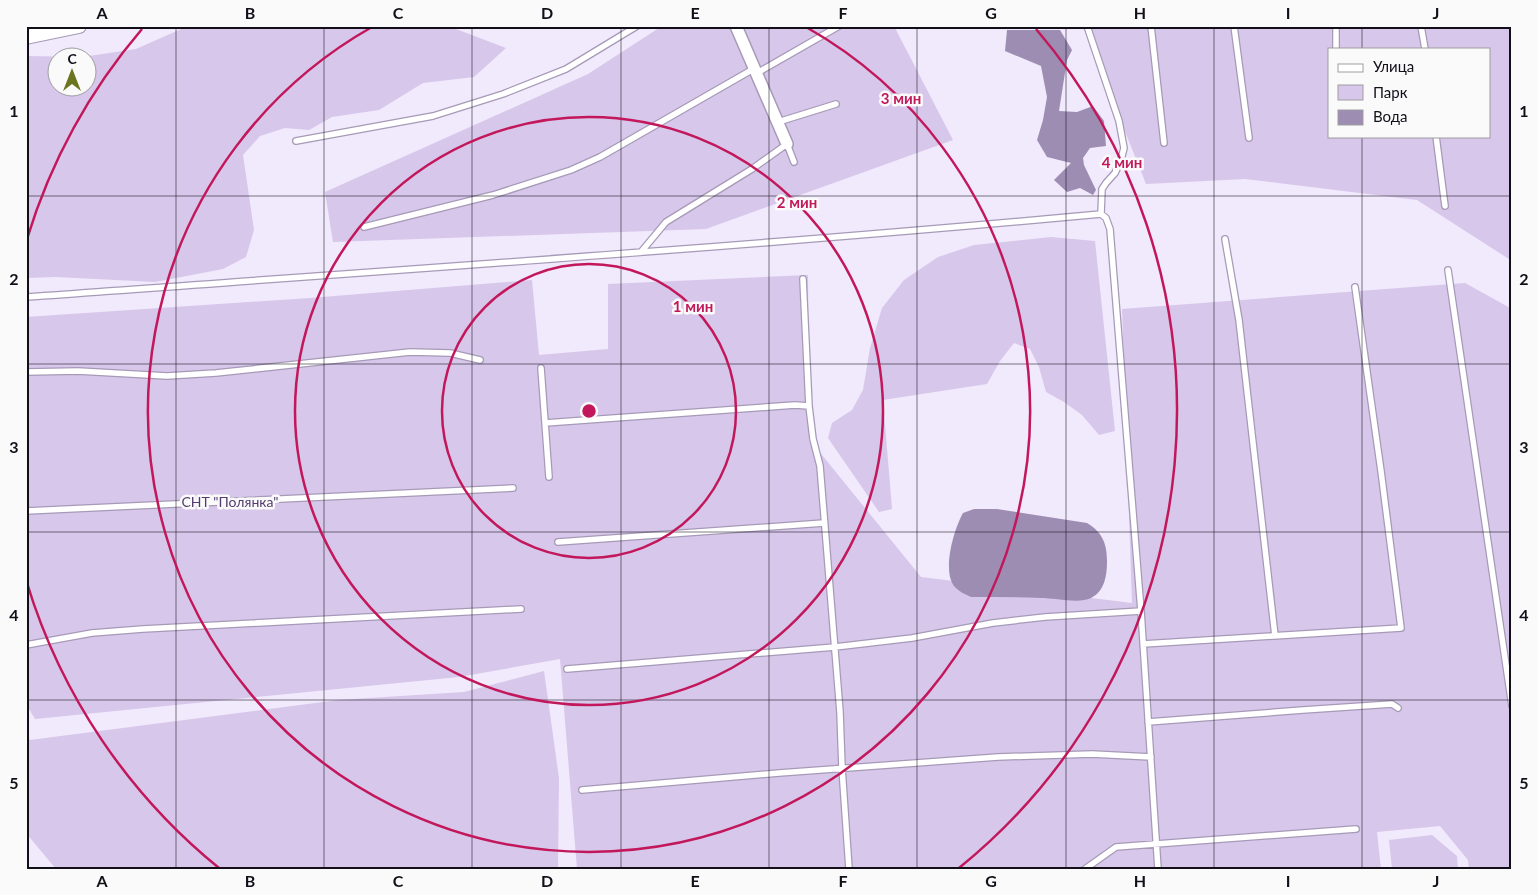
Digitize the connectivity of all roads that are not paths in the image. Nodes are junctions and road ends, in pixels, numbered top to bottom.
1 (79, 26) edge
2 (637, 26) edge
3 (736, 26) edge
4 (839, 26) edge
5 (1086, 26) edge
6 (1151, 26) edge
7 (1234, 26) edge
8 (1336, 26) edge
9 (1421, 26) edge
10 (26, 37) edge
11 (1336, 48) edge
12 (1425, 48) edge
13 (756, 70) junction
14 (836, 104) dead end
15 (778, 122) junction
16 (1249, 138) dead end
17 (1436, 138) edge
18 (296, 141) dead end
19 (1164, 143) dead end
20 (787, 144) junction
21 (794, 162) dead end
22 (1445, 206) dead end
23 (1101, 214) junction
24 (364, 227) dead end
25 (1225, 239) dead end
26 (641, 252) junction
27 (1448, 270) dead end
28 (803, 279) dead end
29 (1355, 287) dead end
30 (26, 297) edge
31 (480, 360) dead end
32 (540, 368) dead end
33 (26, 372) edge
34 (809, 406) junction
35 (545, 423) junction
36 (549, 477) dead end
37 (513, 488) dead end
38 (26, 512) edge
39 (824, 523) junction
40 (558, 542) dead end
41 (521, 609) dead end
42 (1141, 611) junction
43 (1275, 636) junction
44 (1143, 644) junction
45 (26, 645) edge
46 (836, 647) junction
47 (567, 669) dead end
48 (1512, 706) edge
49 (1398, 708) dead end
50 (1148, 722) junction
51 (1151, 757) junction
52 (842, 768) junction
53 (582, 790) dead end
54 (1356, 829) dead end
55 (1156, 844) junction
56 (850, 869) edge
57 (1085, 869) edge
58 (1158, 869) edge

1 - 10 street
2 - 18 lane
3 - 13 street
4 - 13 lane
5 - 23 lane
6 - 19 lane
7 - 16 lane
8 - 11 lane
9 - 12 lane
13 - 15 street
13 - 24 lane
14 - 15 lane
15 - 20 street
17 - 22 lane
20 - 21 lane
20 - 26 lane
23 - 26 lane
23 - 42 lane
25 - 43 lane
26 - 30 lane
27 - 48 lane
28 - 34 lane
29 - 43 lane
31 - 33 lane
32 - 35 lane
34 - 35 lane
34 - 39 lane
35 - 36 lane
37 - 38 lane
39 - 40 lane
39 - 46 lane
41 - 45 lane
42 - 44 lane
42 - 46 lane
43 - 44 lane
44 - 50 lane
46 - 47 lane
46 - 52 lane
49 - 50 lane
50 - 51 lane
51 - 52 lane
51 - 55 lane
52 - 53 lane
52 - 56 lane
54 - 55 lane
55 - 57 lane
55 - 58 lane

